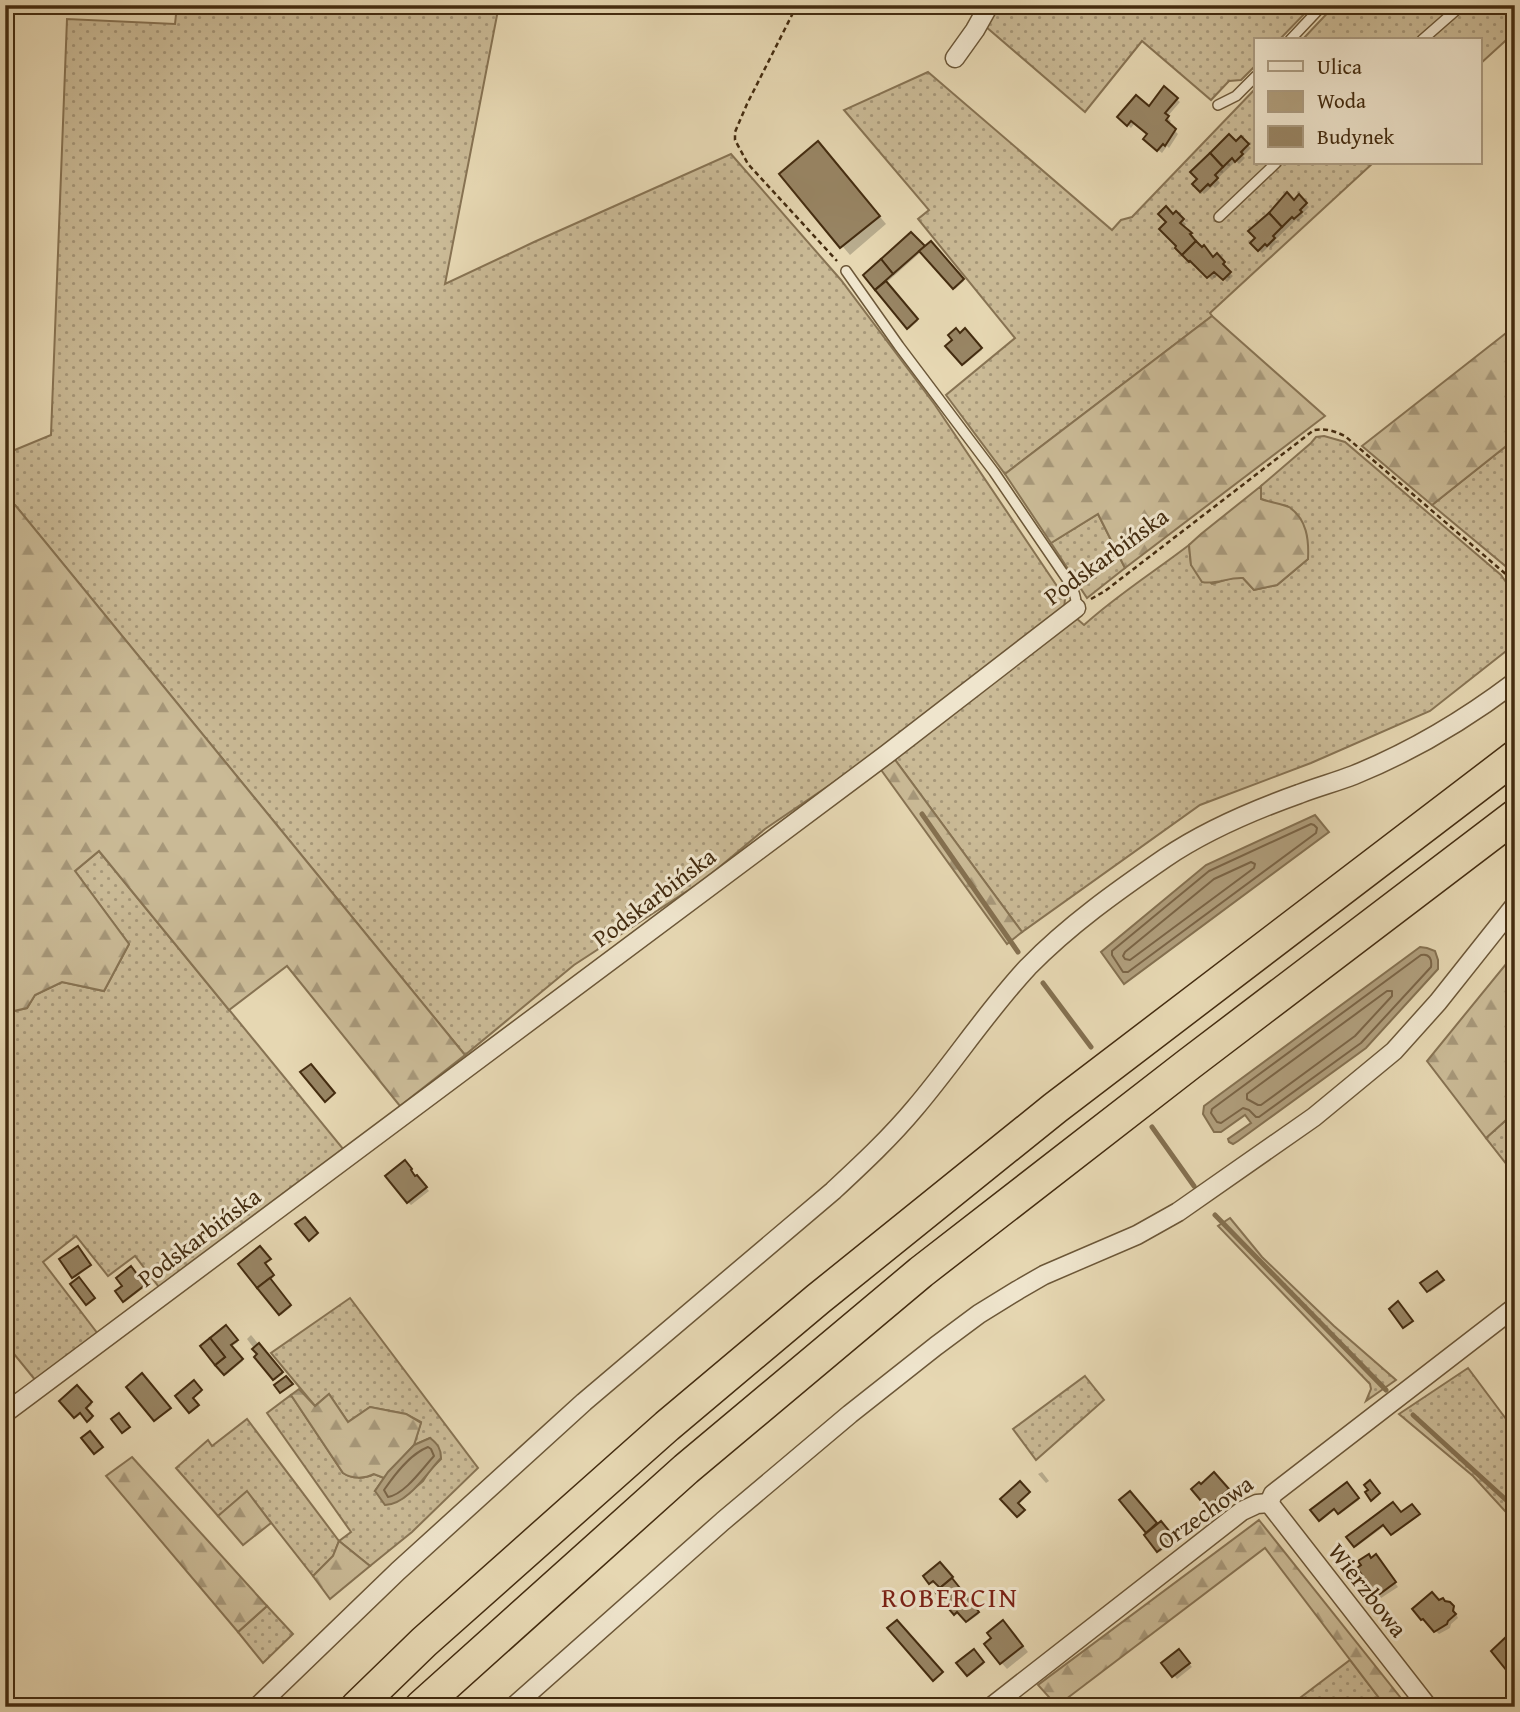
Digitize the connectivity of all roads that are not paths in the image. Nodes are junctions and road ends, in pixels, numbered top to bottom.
1 (989, 5) edge
2 (1323, 5) edge
3 (1462, 5) edge
4 (1292, 38) edge
5 (1424, 38) edge
6 (955, 58) dead end
7 (1254, 78) edge
8 (1218, 106) dead end
9 (1275, 164) edge
10 (1219, 217) dead end
11 (846, 271) road end
12 (1076, 608) joint
13 (1515, 682) edge
14 (1515, 757) edge
15 (1515, 816) edge
16 (1515, 905) edge
17 (1515, 1307) edge
18 (5, 1413) edge
19 (1269, 1503) junction
20 (257, 1707) edge
21 (357, 1707) edge
22 (421, 1707) edge
23 (513, 1707) edge
24 (991, 1707) edge
25 (1428, 1707) edge

1 - 6 street
2 - 4 lane
3 - 5 lane
7 - 8 lane
9 - 10 lane
11 - 12 lane
12 - 18 street, Podskarbińska
13 - 20 street
14 - 21 highway
15 - 22 highway
16 - 23 street
17 - 19 street, Orzechowa
19 - 24 street, Orzechowa
19 - 25 street, Wierzbowa

